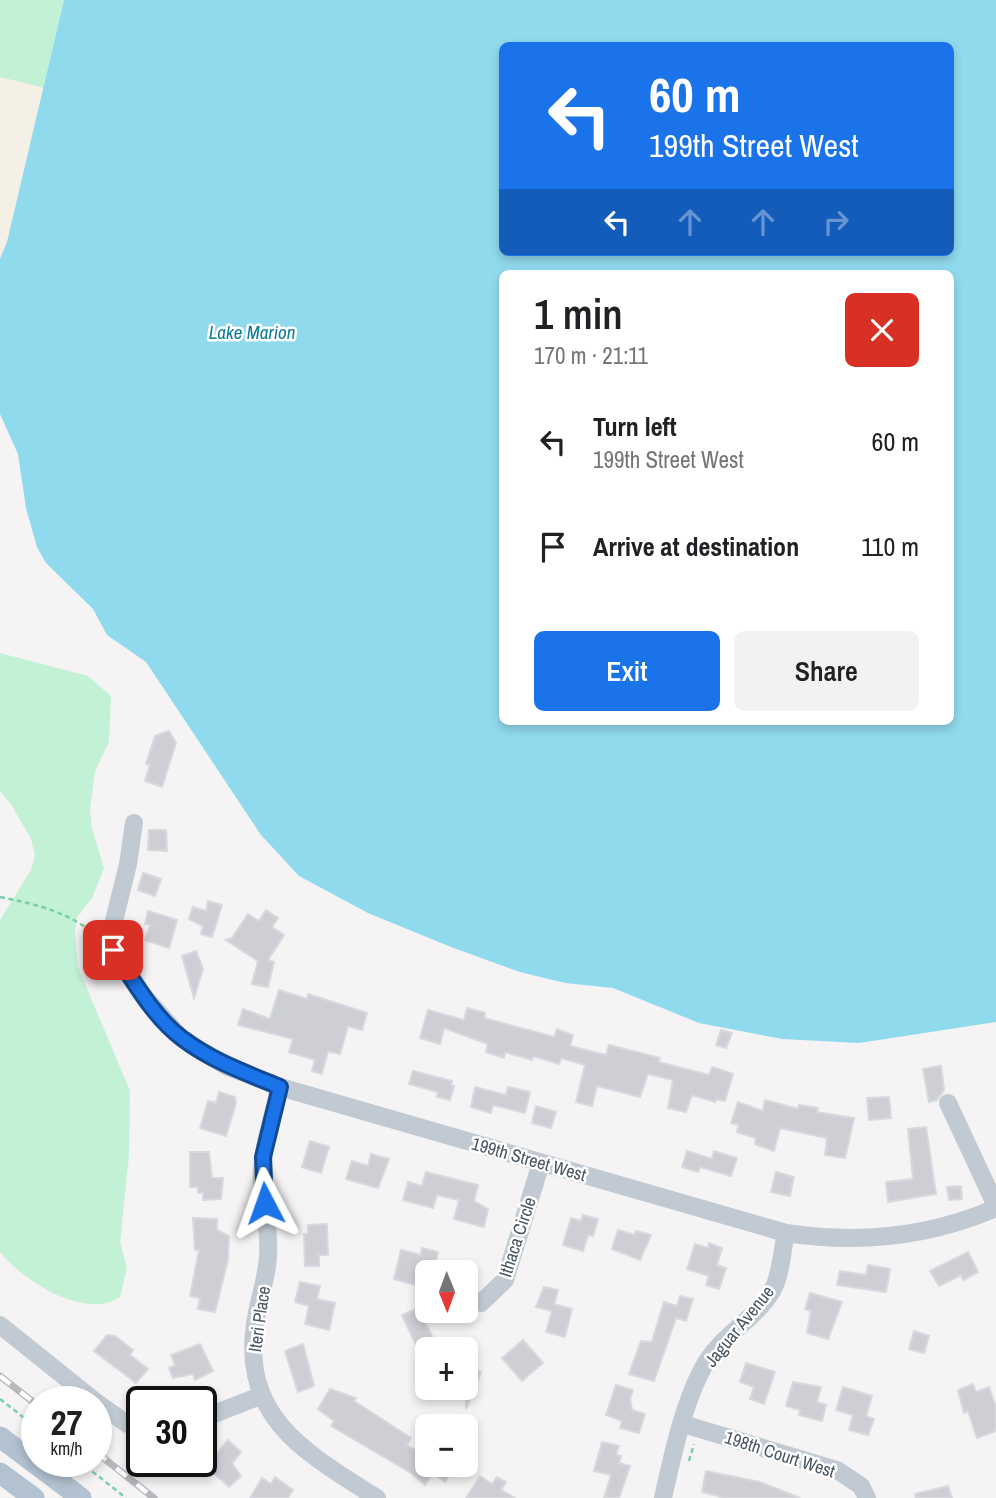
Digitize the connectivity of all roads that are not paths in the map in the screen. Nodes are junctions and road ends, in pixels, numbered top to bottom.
1 (134, 823) dead end
2 (280, 1087) junction
3 (948, 1103) dead end
4 (541, 1163) junction
5 (996, 1207) edge
6 (786, 1233) junction
7 (481, 1303) dead end
8 (0, 1325) edge
9 (76, 1386) edge
10 (260, 1396) junction
11 (217, 1413) edge
12 (691, 1426) junction
13 (0, 1437) edge
14 (0, 1473) edge
15 (34, 1498) edge
16 (81, 1498) edge
17 (377, 1498) edge
18 (663, 1498) edge
19 (867, 1498) edge

1 - 2 street, 199th Street West
2 - 4 street, 199th Street West
2 - 10 street, Iteri Place
3 - 5 street
4 - 6 street, 199th Street West
4 - 7 street, Ithaca Circle
5 - 6 street, 199th Street West
6 - 12 street, Jaguar Avenue
8 - 9 street
10 - 11 street
10 - 17 street, Iteri Place
12 - 18 street, Jaguar Avenue
12 - 19 street, 198th Court West
13 - 16 main road
14 - 15 main road

